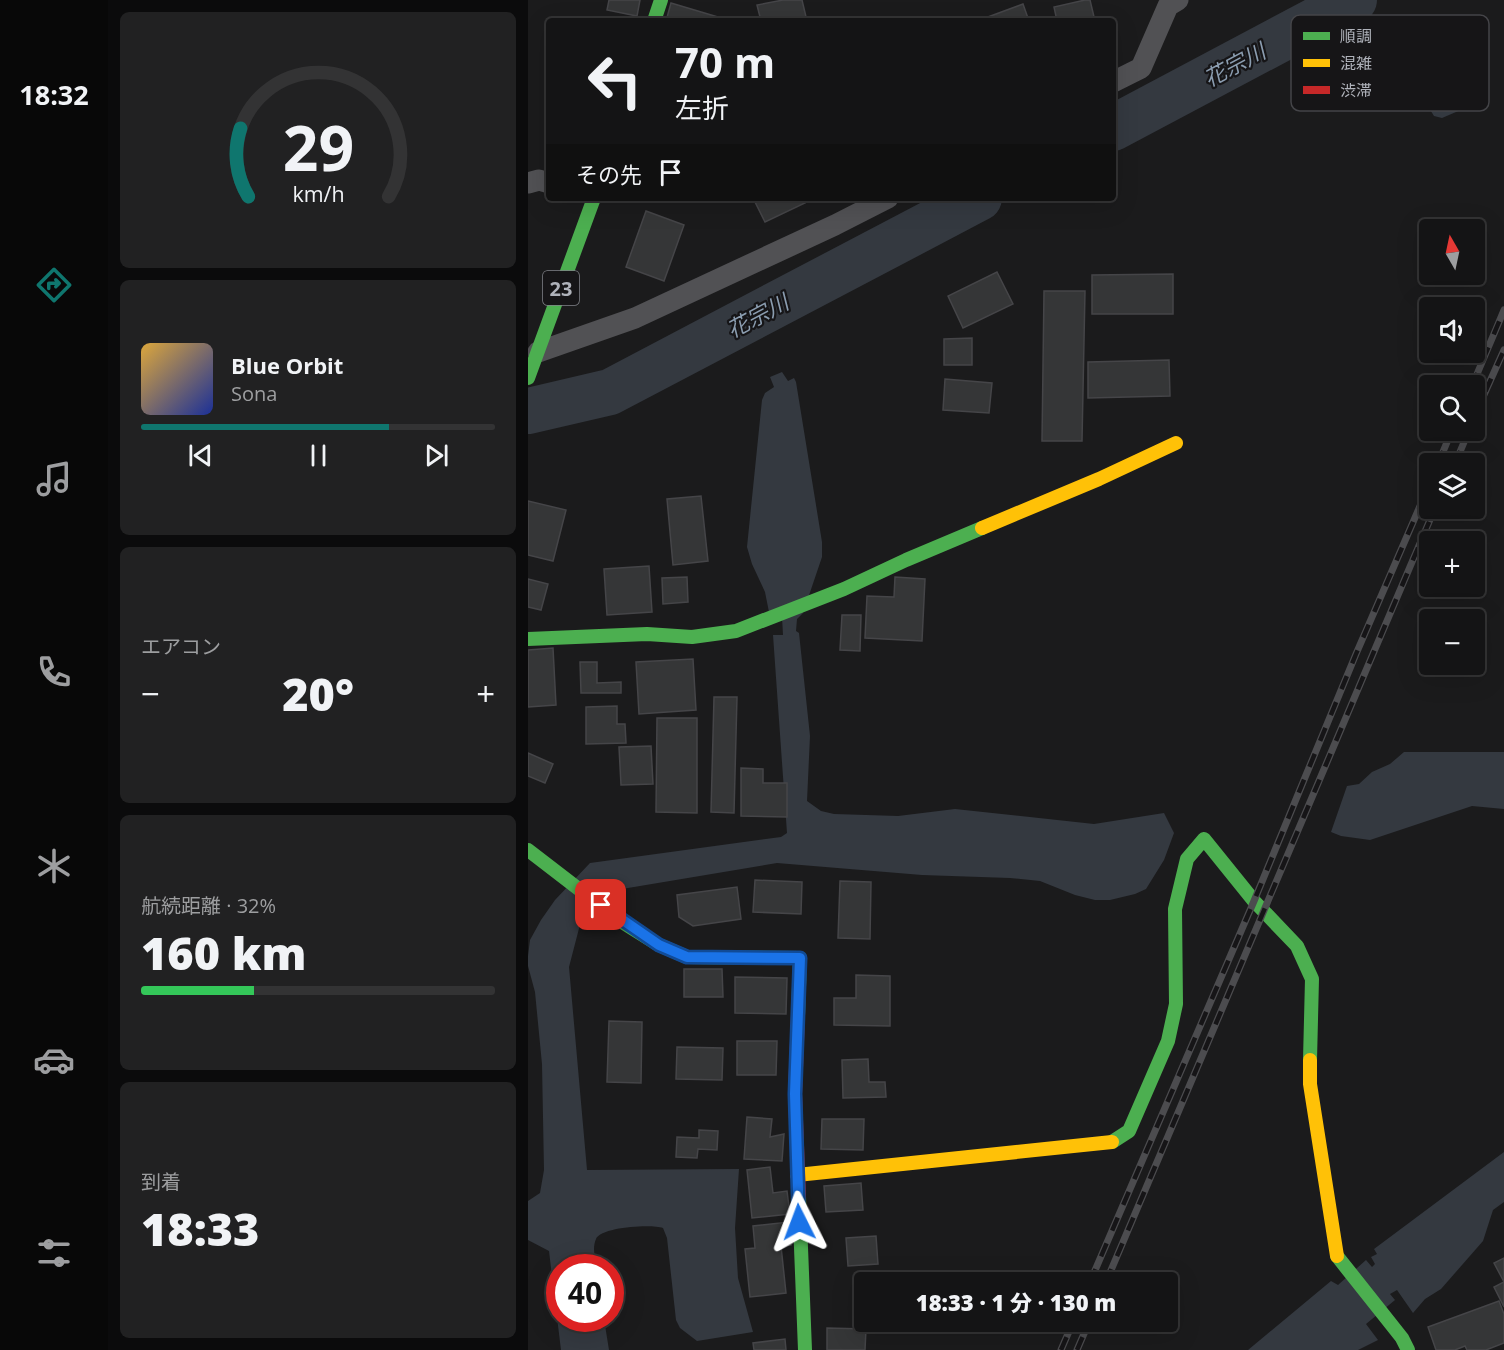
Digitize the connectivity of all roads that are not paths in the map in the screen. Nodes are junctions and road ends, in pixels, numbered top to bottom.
1 (661, 0) edge
2 (1178, 0) edge
3 (655, 18) edge
4 (1116, 80) edge
5 (546, 182) edge
6 (528, 183) edge
7 (593, 201) edge
8 (882, 201) edge
9 (538, 352) junction
10 (528, 378) edge
11 (1176, 444) dead end
12 (528, 639) edge
13 (528, 850) edge
14 (797, 1175) junction
15 (805, 1350) edge
16 (1408, 1350) edge

1 - 3 street
2 - 4 street
5 - 6 street
7 - 9 street, 23
8 - 9 street
9 - 10 street, 23
11 - 12 street
13 - 14 street
14 - 15 street
14 - 16 street

